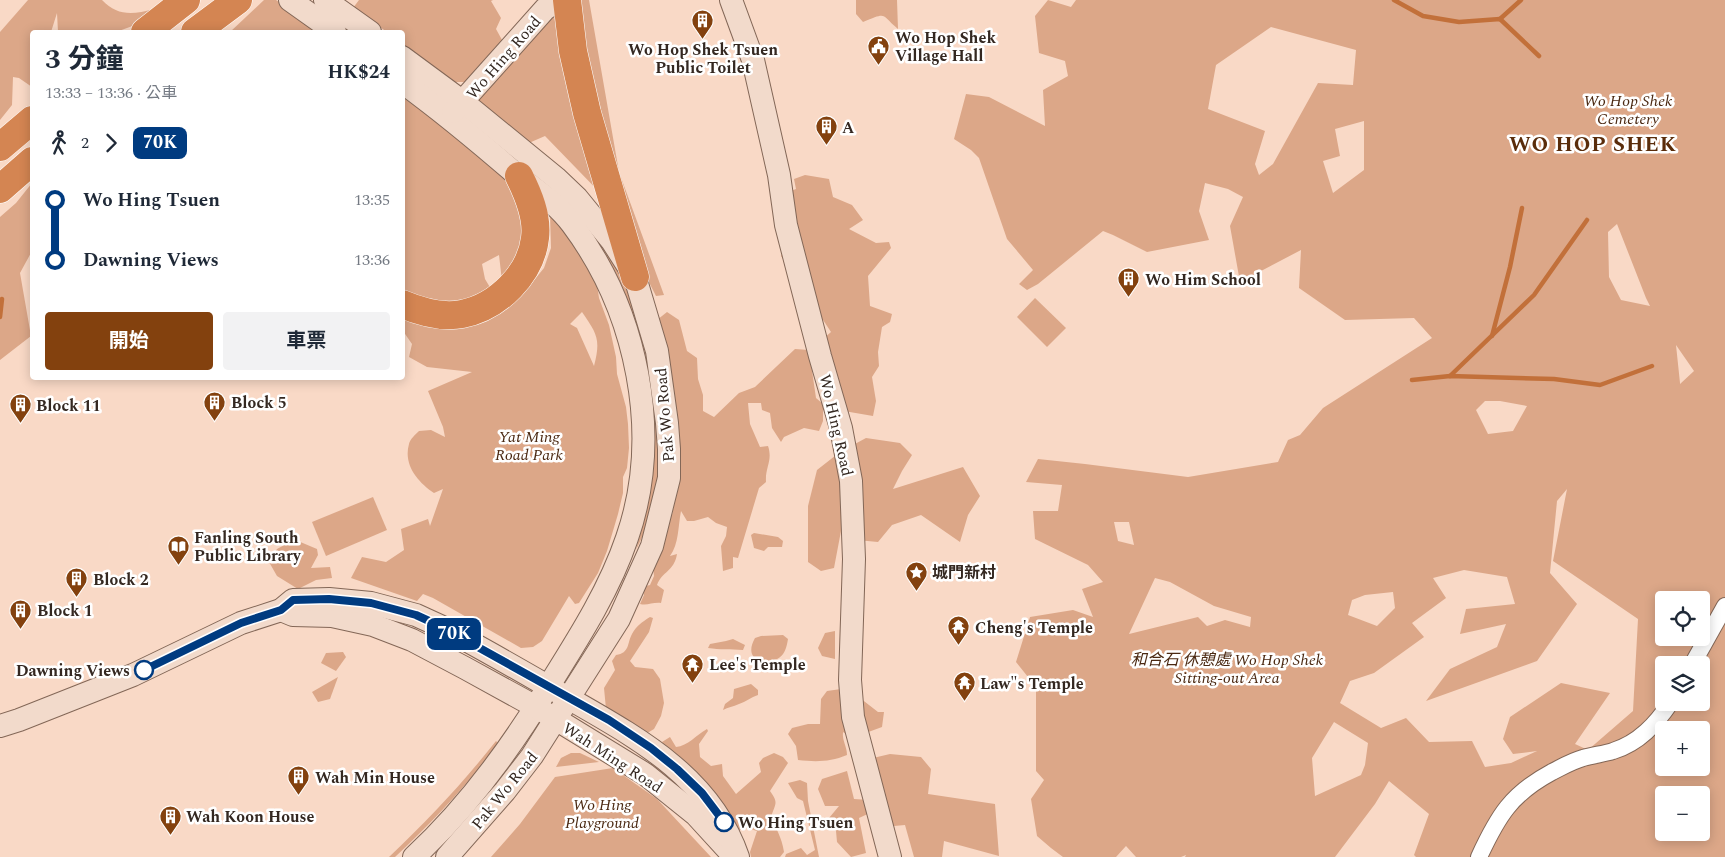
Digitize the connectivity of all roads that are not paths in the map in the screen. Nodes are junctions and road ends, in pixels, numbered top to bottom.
1 (186, 0) edge
2 (238, 0) edge
3 (243, 0) edge
4 (290, 0) edge
5 (324, 0) edge
6 (559, 0) edge
7 (567, 0) edge
8 (731, 0) edge
9 (148, 30) edge
10 (198, 30) edge
11 (220, 30) edge
12 (332, 30) edge
13 (367, 30) edge
14 (405, 60) edge
15 (405, 84) edge
16 (456, 109) junction
17 (30, 122) edge
18 (0, 147) edge
19 (30, 163) edge
20 (519, 176) junction
21 (0, 189) edge
22 (635, 277) junction
23 (405, 305) edge
24 (1725, 606) edge
25 (281, 610) junction
26 (1697, 656) edge
27 (549, 687) junction
28 (570, 699) junction
29 (536, 707) junction
30 (1665, 711) edge
31 (556, 720) junction
32 (0, 726) edge
33 (414, 857) edge
34 (447, 857) edge
35 (734, 857) edge
36 (738, 857) edge
37 (890, 857) edge
38 (1478, 857) edge

1 - 9 highway
2 - 10 highway
3 - 11 highway
4 - 12 main road
5 - 13 main road
6 - 16 main road, Wo Hing Road
7 - 22 highway
8 - 37 main road, Wo Hing Road
14 - 16 main road
15 - 16 main road
16 - 20 main road, Pak Wo Road
16 - 22 main road, Pak Wo Road
17 - 18 highway
19 - 21 highway
20 - 23 highway
20 - 27 main road, Pak Wo Road
22 - 28 main road, Pak Wo Road
24 - 26 street
25 - 27 main road, Wah Ming Road
25 - 29 main road, Wah Ming Road
25 - 32 main road, Wah Ming Road
27 - 28 main road, Wah Ming Road
27 - 29 main road, Pak Wo Road
28 - 31 main road, Pak Wo Road
28 - 36 main road, Wah Ming Road
29 - 31 main road, Wah Ming Road
29 - 33 main road, Pak Wo Road
30 - 38 street
31 - 34 main road, Pak Wo Road
31 - 35 main road, Wah Ming Road

